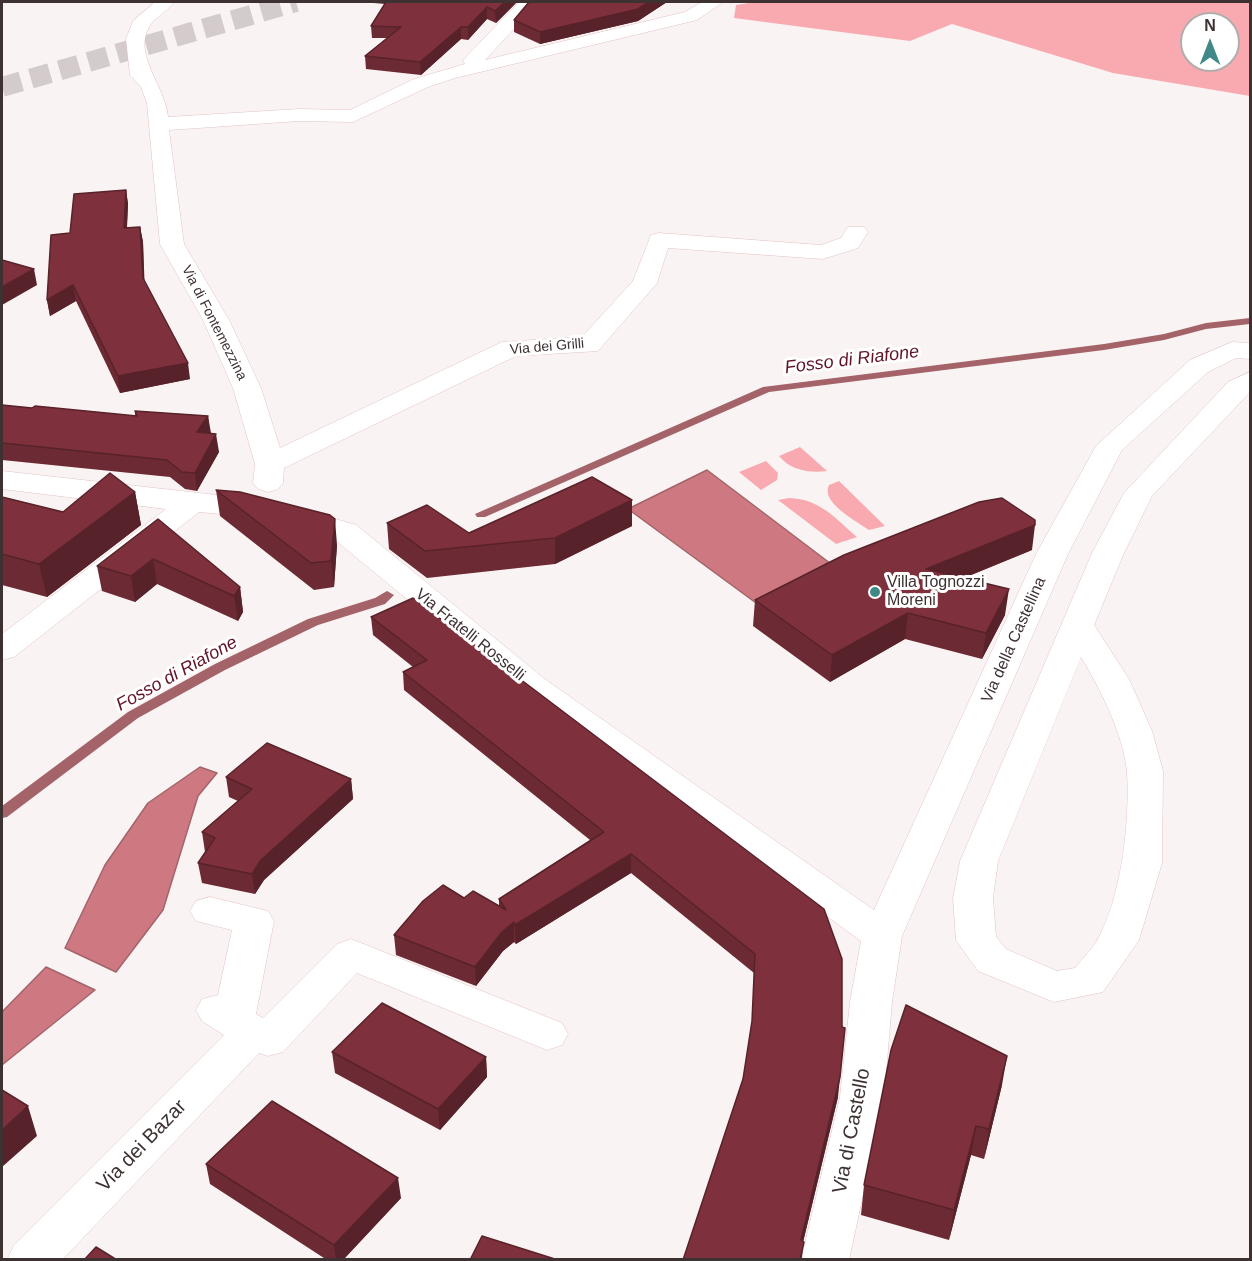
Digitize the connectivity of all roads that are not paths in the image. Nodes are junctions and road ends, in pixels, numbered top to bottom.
1 (165, 2) edge
2 (530, 2) edge
3 (714, 2) edge
4 (482, 66) junction
5 (159, 124) junction
6 (856, 232) dead end
7 (1251, 351) edge
8 (1251, 380) edge
9 (270, 464) junction
10 (2, 480) edge
11 (192, 504) junction
12 (244, 507) junction
13 (1078, 625) junction
14 (2, 650) edge
15 (210, 911) dead end
16 (882, 936) junction
17 (871, 1002) joint
18 (243, 1026) junction
19 (547, 1034) dead end
20 (31, 1260) edge
21 (825, 1260) edge

1 - 5 street, Via di Fontemezzina
2 - 4 street
3 - 4 street
4 - 5 street
5 - 9 street, Via di Fontemezzina
6 - 9 street, Via dei Grilli
7 - 16 street, Via della Castellina
8 - 13 street
9 - 12 street
10 - 11 street, Via Fratelli Rosselli
11 - 12 street, Via Fratelli Rosselli
11 - 14 street
12 - 16 street, Via Fratelli Rosselli
13 - 13 street
15 - 18 street
16 - 17 street, Via della Castellina
17 - 21 street, Via di Castello
18 - 19 street, Via dei Bazar
18 - 20 street, Via dei Bazar

